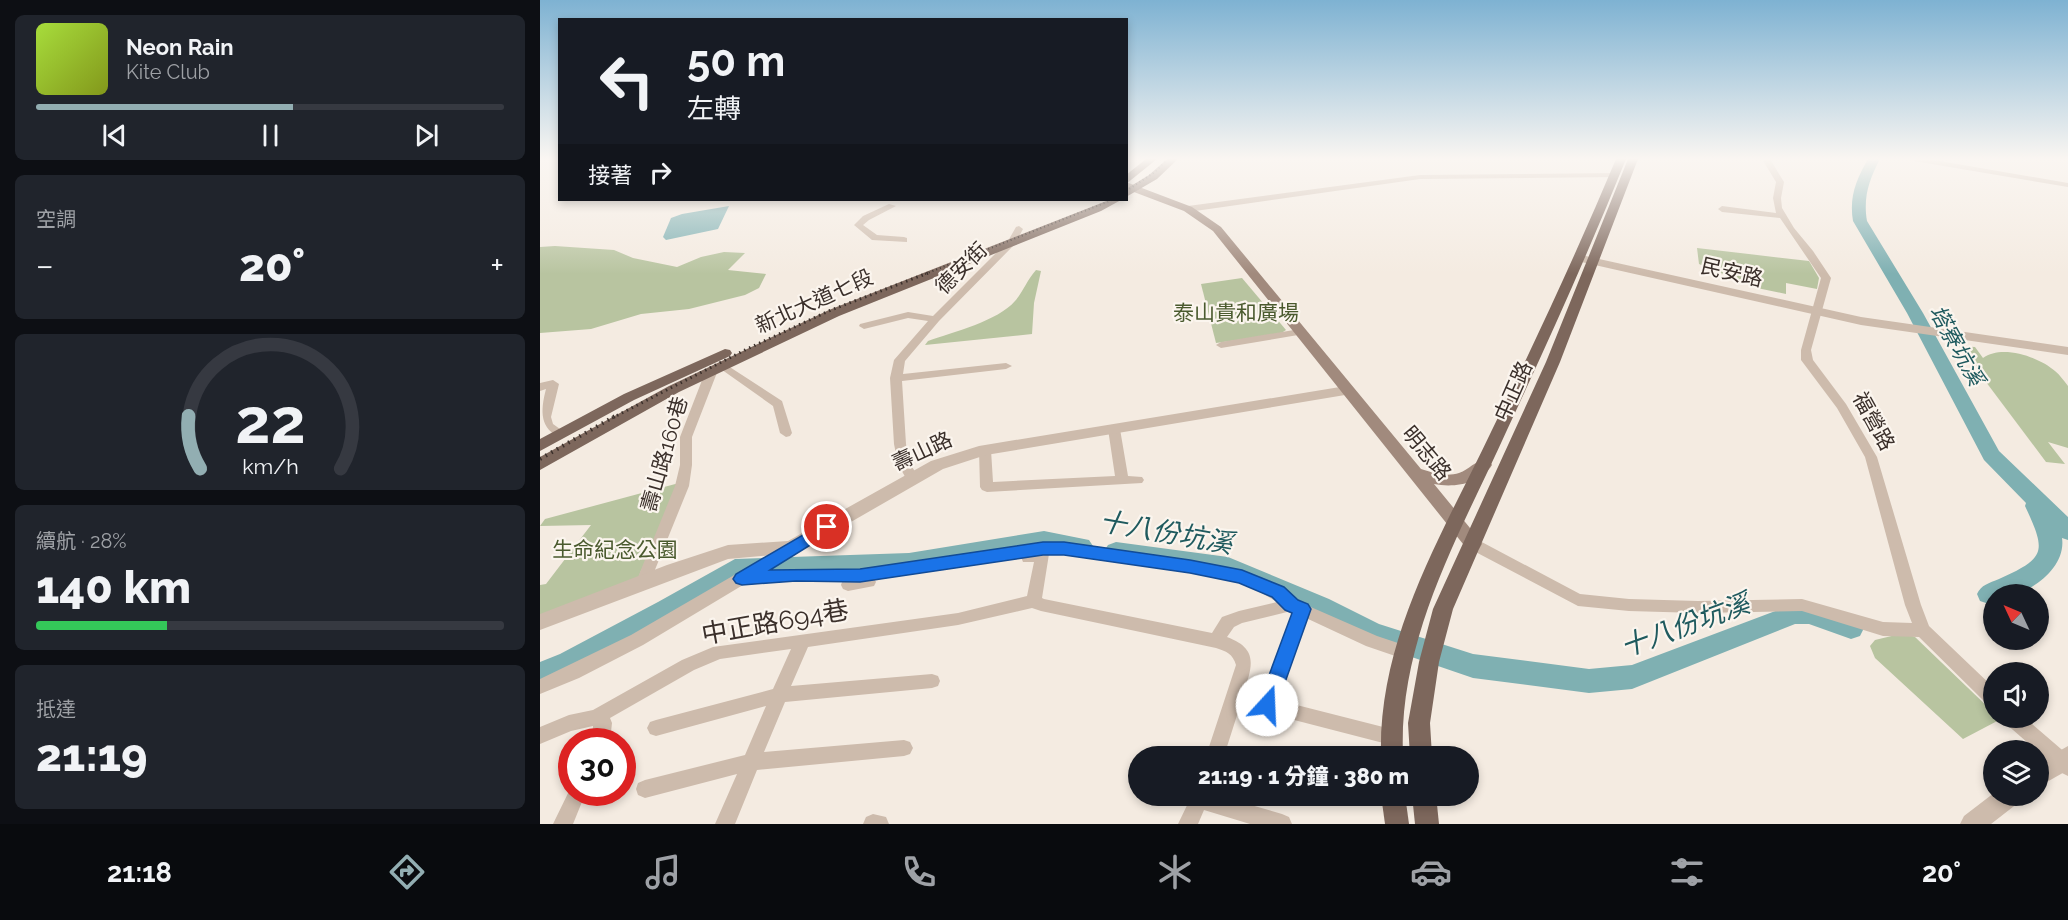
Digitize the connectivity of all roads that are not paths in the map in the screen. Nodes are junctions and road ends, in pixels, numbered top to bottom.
1 (1157, 197) edge
2 (1272, 197) edge
3 (1607, 197) edge
4 (1616, 197) edge
5 (1777, 197) edge
6 (1091, 201) edge
7 (1114, 201) edge
8 (892, 206) dead end
9 (1188, 209) junction
10 (1722, 209) dead end
11 (1782, 216) junction
12 (1019, 230) junction
13 (904, 240) dead end
14 (1012, 243) junction
15 (1587, 261) junction
16 (1817, 312) junction
17 (935, 319) junction
18 (864, 326) dead end
19 (1300, 332) junction
20 (1221, 345) dead end
21 (2068, 351) edge
22 (1006, 366) dead end
23 (717, 367) junction
24 (896, 378) junction
25 (540, 387) edge
26 (1347, 391) junction
27 (1114, 429) junction
28 (786, 433) dead end
29 (561, 434) junction
30 (540, 446) edge
31 (985, 450) junction
32 (540, 464) edge
33 (1484, 465) junction
34 (1413, 472) junction
35 (913, 479) junction
36 (1137, 480) dead end
37 (1122, 481) junction
38 (1455, 522) junction
39 (1473, 544) junction
40 (787, 550) junction
41 (742, 578) junction
42 (643, 582) junction
43 (848, 585) dead end
44 (1034, 601) junction
45 (1297, 607) junction
46 (540, 622) edge
47 (1923, 630) junction
48 (802, 641) junction
49 (1216, 641) junction
50 (1404, 652) junction
51 (932, 681) dead end
52 (540, 687) edge
53 (1983, 689) edge
54 (780, 694) junction
55 (1234, 697) junction
56 (1267, 705) junction
57 (596, 717) junction
58 (602, 728) edge
59 (656, 728) dead end
60 (2024, 728) edge
61 (540, 735) edge
62 (1218, 746) edge
63 (1391, 746) edge
64 (1420, 746) edge
65 (904, 748) dead end
66 (751, 762) junction
67 (2066, 762) edge
68 (2049, 770) edge
69 (645, 789) dead end
70 (570, 806) edge
71 (1197, 806) edge
72 (1229, 806) edge
73 (1395, 806) edge
74 (1425, 806) edge
75 (1996, 806) edge
76 (562, 824) edge
77 (725, 824) edge
78 (873, 824) edge
79 (879, 824) edge
80 (1188, 824) edge
81 (1282, 824) edge
82 (1397, 824) edge
83 (1426, 824) edge
84 (1972, 824) edge

1 - 9 main road, 明志路
2 - 9 street
3 - 15 main road, 中正路
4 - 15 main road, 中正路
5 - 11 street, 福營路
6 - 12 main road, 新北大道七段
7 - 14 main road, 新北大道七段
8 - 13 street
9 - 19 main road, 明志路
10 - 11 street
11 - 16 street, 福營路
12 - 14 street, 德安街
12 - 29 main road, 新北大道七段
14 - 17 street, 德安街
14 - 23 main road, 新北大道七段
15 - 16 street, 民安路
15 - 33 main road, 中正路
15 - 39 main road, 中正路
16 - 21 street, 民安路
16 - 47 street, 福營路
17 - 18 street
17 - 24 street, 德安街
19 - 20 street
19 - 26 main road, 明志路
22 - 24 street
23 - 28 street
23 - 32 main road, 新北大道七段
23 - 42 street, 壽山路160巷
24 - 35 street
25 - 29 street
26 - 27 street, 壽山路
26 - 34 main road, 明志路
27 - 31 street, 壽山路
27 - 37 street
29 - 30 main road, 新北大道七段
31 - 35 street, 壽山路
31 - 37 street
33 - 34 main road
33 - 38 main road, 中正路
34 - 38 main road, 明志路
35 - 40 street, 壽山路
36 - 37 street
38 - 39 main road, 明志路
38 - 50 main road, 中正路
39 - 47 street
39 - 64 main road, 中正路
40 - 41 street
40 - 42 street, 壽山路
41 - 45 street
41 - 52 street
42 - 46 street, 壽山路
43 - 44 street, 中正路694巷
44 - 48 street, 中正路694巷
44 - 49 street
45 - 49 street
45 - 50 street
45 - 56 street
47 - 53 street, 福營路
48 - 54 street
48 - 57 street, 中正路694巷
49 - 55 street
50 - 63 main road
51 - 54 street
54 - 59 street
54 - 66 street
55 - 56 street
55 - 62 street
56 - 63 street
57 - 58 street
57 - 61 street, 中正路694巷
60 - 67 street
65 - 66 street
66 - 69 street
66 - 77 street
67 - 68 street
70 - 76 street
71 - 80 street
72 - 81 street
73 - 82 main road
74 - 83 main road
75 - 84 street
78 - 79 street

